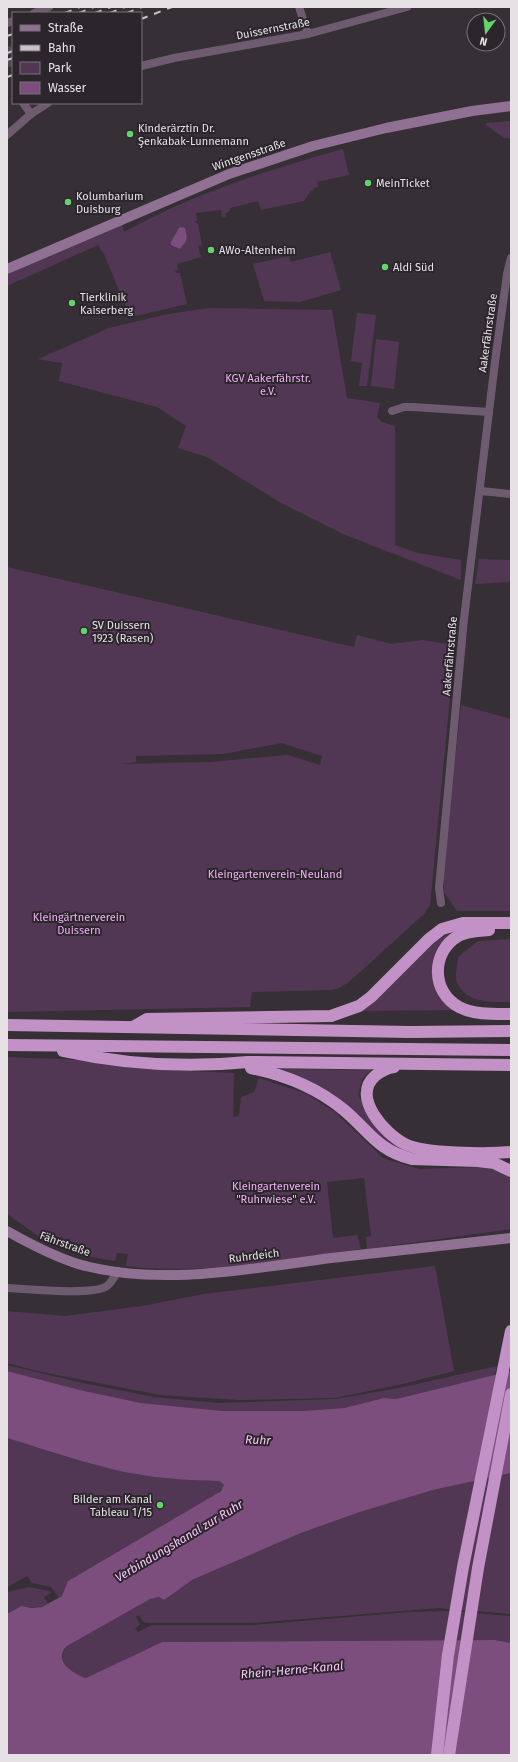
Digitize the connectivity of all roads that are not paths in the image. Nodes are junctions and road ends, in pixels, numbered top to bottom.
1 (49, 7) edge
2 (299, 7) edge
3 (407, 7) edge
4 (36, 12) edge
5 (308, 34) junction
6 (142, 66) edge
7 (24, 104) edge
8 (46, 104) edge
9 (511, 106) edge
10 (31, 114) junction
11 (7, 135) edge
12 (511, 260) edge
13 (7, 269) edge
14 (392, 411) dead end
15 (489, 412) junction
16 (481, 491) junction
17 (511, 494) edge
18 (441, 903) dead end
19 (511, 923) edge
20 (511, 930) edge
21 (511, 1014) edge
22 (511, 1025) edge
23 (7, 1026) edge
24 (133, 1027) junction
25 (410, 1032) junction
26 (511, 1032) edge
27 (7, 1045) edge
28 (42, 1047) junction
29 (511, 1050) edge
30 (226, 1064) junction
31 (438, 1064) junction
32 (511, 1064) edge
33 (511, 1152) edge
34 (511, 1171) edge
35 (7, 1231) edge
36 (511, 1238) edge
37 (118, 1272) junction
38 (7, 1288) edge
39 (511, 1331) edge
40 (511, 1394) edge
41 (436, 1755) edge
42 (449, 1755) edge

1 - 4 street
2 - 5 street
3 - 5 street, Duissernstraße
5 - 6 street, Duissernstraße
7 - 10 street
8 - 10 street
9 - 13 main road, Wintgensstraße
10 - 11 street
12 - 15 street, Aakerfährstraße
14 - 15 street
15 - 16 street, Aakerfährstraße
16 - 17 street
16 - 18 street, Aakerfährstraße
19 - 24 highway
20 - 21 highway
22 - 25 highway
23 - 24 highway
24 - 25 highway
25 - 26 highway
27 - 28 highway
28 - 29 highway
28 - 30 highway
30 - 31 highway
30 - 34 highway
31 - 32 highway
31 - 33 highway
35 - 37 main road, Fährstraße
36 - 37 main road, Ruhrdeich
37 - 38 street
39 - 41 highway
40 - 42 highway

